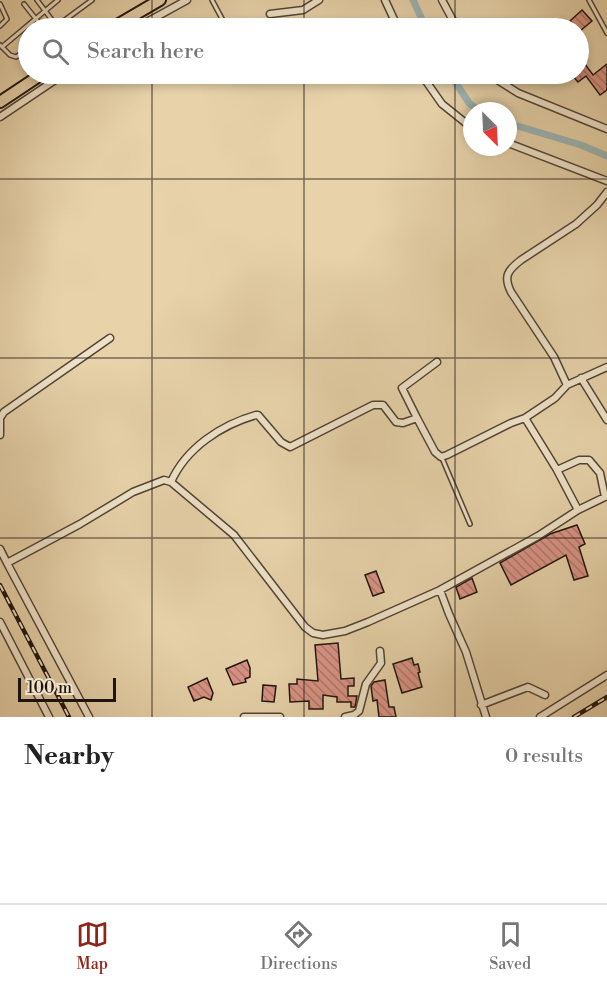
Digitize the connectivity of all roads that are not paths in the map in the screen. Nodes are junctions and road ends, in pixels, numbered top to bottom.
1 (37, 0) edge
2 (58, 0) edge
3 (92, 0) edge
4 (187, 0) edge
5 (212, 0) edge
6 (320, 0) edge
7 (385, 0) edge
8 (442, 0) edge
9 (589, 0) edge
10 (157, 1) edge
11 (0, 4) edge
12 (24, 4) dead end
13 (45, 10) junction
14 (270, 14) dead end
15 (160, 16) junction
16 (35, 18) joint
17 (50, 18) edge
18 (69, 18) edge
19 (129, 18) edge
20 (156, 18) edge
21 (222, 18) edge
22 (394, 18) edge
23 (452, 18) edge
24 (0, 26) edge
25 (18, 32) edge
26 (607, 33) edge
27 (1, 46) edge
28 (18, 56) edge
29 (27, 84) edge
30 (48, 84) edge
31 (427, 84) edge
32 (504, 84) edge
33 (0, 102) edge
34 (0, 117) edge
35 (463, 121) edge
36 (607, 129) edge
37 (517, 146) edge
38 (607, 181) edge
39 (607, 192) edge
40 (110, 338) dead end
41 (437, 362) dead end
42 (607, 367) edge
43 (581, 378) junction
44 (567, 385) junction
45 (417, 418) junction
46 (525, 418) junction
47 (607, 420) edge
48 (0, 435) edge
49 (441, 457) junction
50 (557, 470) junction
51 (171, 482) junction
52 (606, 497) edge
53 (578, 510) junction
54 (470, 524) dead end
55 (0, 549) edge
56 (7, 563) junction
57 (441, 590) junction
58 (0, 622) edge
59 (380, 651) dead end
60 (607, 675) edge
61 (545, 695) dead end
62 (482, 705) junction
63 (49, 717) edge
64 (89, 717) edge
65 (244, 717) edge
66 (280, 717) edge
67 (345, 717) edge
68 (486, 717) edge
69 (540, 717) edge

1 - 13 lane
2 - 13 lane
3 - 18 lane
4 - 15 street
5 - 21 lane
6 - 14 street
7 - 22 street
8 - 23 street
9 - 26 lane
10 - 15 street
10 - 19 highway
11 - 24 lane
12 - 16 lane
13 - 16 lane
13 - 17 lane
15 - 20 street
25 - 27 lane
27 - 28 lane
29 - 33 highway
30 - 34 street
31 - 35 street
32 - 36 street
37 - 38 street
39 - 44 street
40 - 48 street
41 - 45 street
42 - 43 street
43 - 44 street
43 - 47 street
44 - 46 street
45 - 49 street
45 - 51 street
46 - 49 street
46 - 50 street
49 - 54 lane
50 - 52 street
50 - 53 street
51 - 56 street
51 - 57 street
52 - 53 street
53 - 57 street
55 - 56 street
56 - 64 street
57 - 62 street
58 - 63 street
59 - 67 street
60 - 69 street
61 - 62 street
62 - 68 street
65 - 66 street

